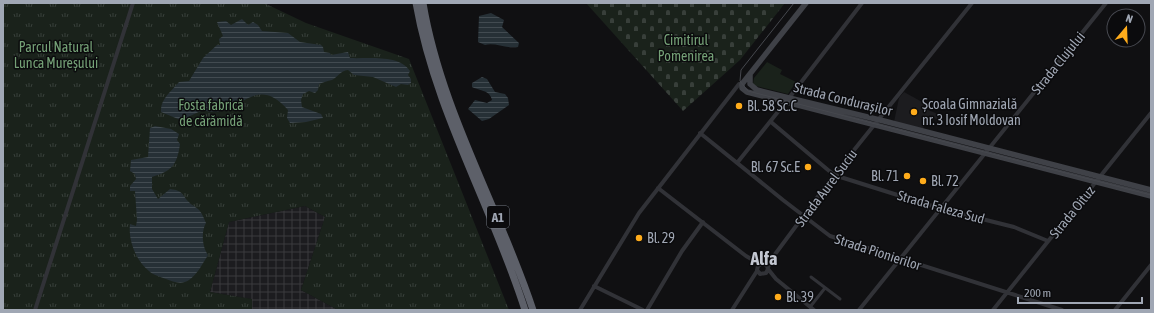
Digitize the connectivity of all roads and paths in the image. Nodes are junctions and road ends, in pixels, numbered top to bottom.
1 (132, 3) edge
2 (416, 3) edge
3 (424, 3) edge
4 (806, 3) edge
5 (862, 3) edge
6 (972, 3) edge
7 (1106, 3) edge
8 (750, 75) junction
9 (742, 84) junction
10 (736, 89) junction
11 (745, 91) junction
12 (789, 98) junction
13 (447, 103) junction
14 (785, 103) junction
15 (1151, 113) edge
16 (880, 120) junction
17 (771, 122) junction
18 (875, 126) junction
19 (456, 127) junction
20 (700, 133) junction
21 (989, 149) junction
22 (985, 154) junction
23 (737, 163) junction
24 (834, 175) junction
25 (1098, 180) junction
26 (658, 188) junction
27 (1151, 190) edge
28 (1151, 196) edge
29 (942, 209) junction
30 (804, 216) junction
31 (703, 222) junction
32 (1048, 241) junction
33 (773, 257) junction
34 (749, 258) junction
35 (901, 259) junction
36 (762, 264) junction
37 (1151, 265) edge
38 (768, 268) junction
39 (757, 270) junction
40 (763, 274) junction
41 (811, 277) dead end
42 (776, 279) junction
43 (751, 282) junction
44 (594, 286) junction
45 (825, 288) junction
46 (1007, 292) junction
47 (840, 300) dead end
48 (810, 307) junction
49 (35, 310) edge
50 (525, 310) edge
51 (533, 310) edge
52 (580, 310) edge
53 (644, 310) edge
54 (647, 310) edge
55 (732, 310) edge
56 (814, 310) edge
57 (859, 310) edge
58 (993, 310) edge
59 (1062, 310) edge
60 (1115, 310) edge

1 - 49 street
2 - 13 highway, A1
3 - 13 highway, A1
4 - 8 main road
5 - 12 street
6 - 16 street, Strada Aurel Suciu
7 - 21 street, Strada Clujului
8 - 9 main road
8 - 12 main road, Strada Condurașilor
9 - 10 street
9 - 11 main road
10 - 11 street, Strada Condurașilor
10 - 20 street
11 - 14 main road, Strada Condurașilor
12 - 16 main road, Strada Condurașilor
13 - 19 highway, A1
14 - 17 street
14 - 18 main road, Strada Condurașilor
15 - 25 street, Strada Oituz
16 - 18 street, Strada Aurel Suciu
16 - 21 main road, Strada Condurașilor
17 - 23 street
17 - 24 street
18 - 22 main road, Strada Condurașilor
18 - 24 street, Strada Aurel Suciu
19 - 50 highway, A1
19 - 51 highway, A1
20 - 23 street, Strada Pionierilor
20 - 26 street
21 - 22 street, Strada Clujului
21 - 25 main road, Strada Condurașilor
22 - 25 main road, Strada Condurașilor
22 - 29 street, Strada Clujului
23 - 30 street, Strada Pionierilor
24 - 29 street, Strada Faleza Sud
24 - 30 street, Strada Aurel Suciu
25 - 27 main road, Strada Condurașilor
25 - 28 main road, Strada Condurașilor
25 - 32 street, Strada Oituz
26 - 31 street
26 - 44 street
29 - 32 street, Strada Faleza Sud
29 - 35 street, Strada Clujului
30 - 33 street, Strada Aurel Suciu
30 - 35 street, Strada Pionierilor
31 - 34 street
31 - 54 street
32 - 46 street, Strada Oituz
33 - 36 street, Strada Aurel Suciu
33 - 38 street, Strada Aurel Suciu
34 - 36 street
34 - 39 street
35 - 46 street, Strada Pionierilor
35 - 57 street, Strada Clujului
36 - 38 street
36 - 39 street
37 - 60 street
38 - 40 street, Strada Aurel Suciu
38 - 42 street
39 - 40 street
39 - 43 street
40 - 42 street
40 - 43 street
41 - 45 street
42 - 48 street
43 - 55 street
44 - 52 street
44 - 53 street
45 - 47 street
45 - 48 street
46 - 58 street, Strada Oituz
46 - 59 street, Strada Pionierilor
48 - 56 street

